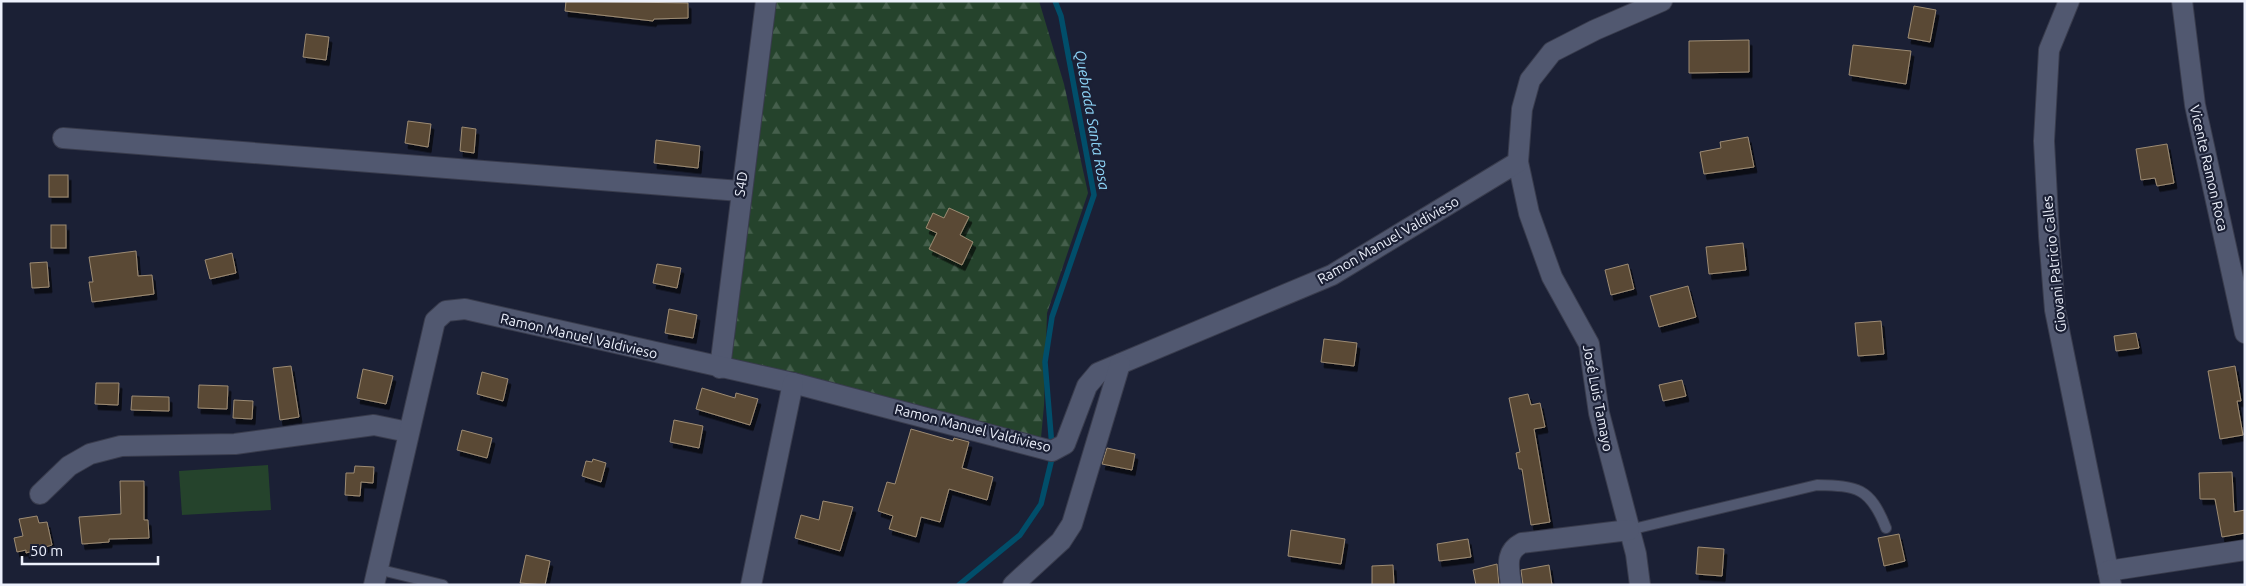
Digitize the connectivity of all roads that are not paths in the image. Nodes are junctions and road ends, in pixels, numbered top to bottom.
1 (766, 1) edge
2 (1662, 1) edge
3 (2069, 1) edge
4 (2182, 1) edge
5 (64, 138) dead end
6 (1518, 162) junction
7 (740, 191) junction
8 (2245, 332) edge
9 (1120, 364) junction
10 (720, 368) junction
11 (793, 383) junction
12 (408, 432) junction
13 (40, 494) dead end
14 (1886, 528) dead end
15 (1629, 530) junction
16 (2245, 550) edge
17 (376, 577) edge
18 (2110, 578) edge
19 (443, 585) edge
20 (751, 585) edge
21 (1012, 585) edge
22 (1511, 585) edge
23 (1640, 585) edge

1 - 7 street, S4D
2 - 6 street
3 - 18 street, Giovani Patricio Calles
4 - 8 street, Vicente Ramon Roca
5 - 7 street
6 - 9 street, Ramon Manuel Valdivieso
6 - 15 street, José Luis Tamayo
7 - 10 street, S4D
9 - 11 street, Ramon Manuel Valdivieso
9 - 21 street
10 - 11 street, Ramon Manuel Valdivieso
10 - 12 street, Ramon Manuel Valdivieso
11 - 20 street
12 - 13 street
12 - 17 street, Ramon Manuel Valdivieso
14 - 15 lane
15 - 22 street
15 - 23 street, José Luis Tamayo
16 - 18 street
17 - 19 lane

